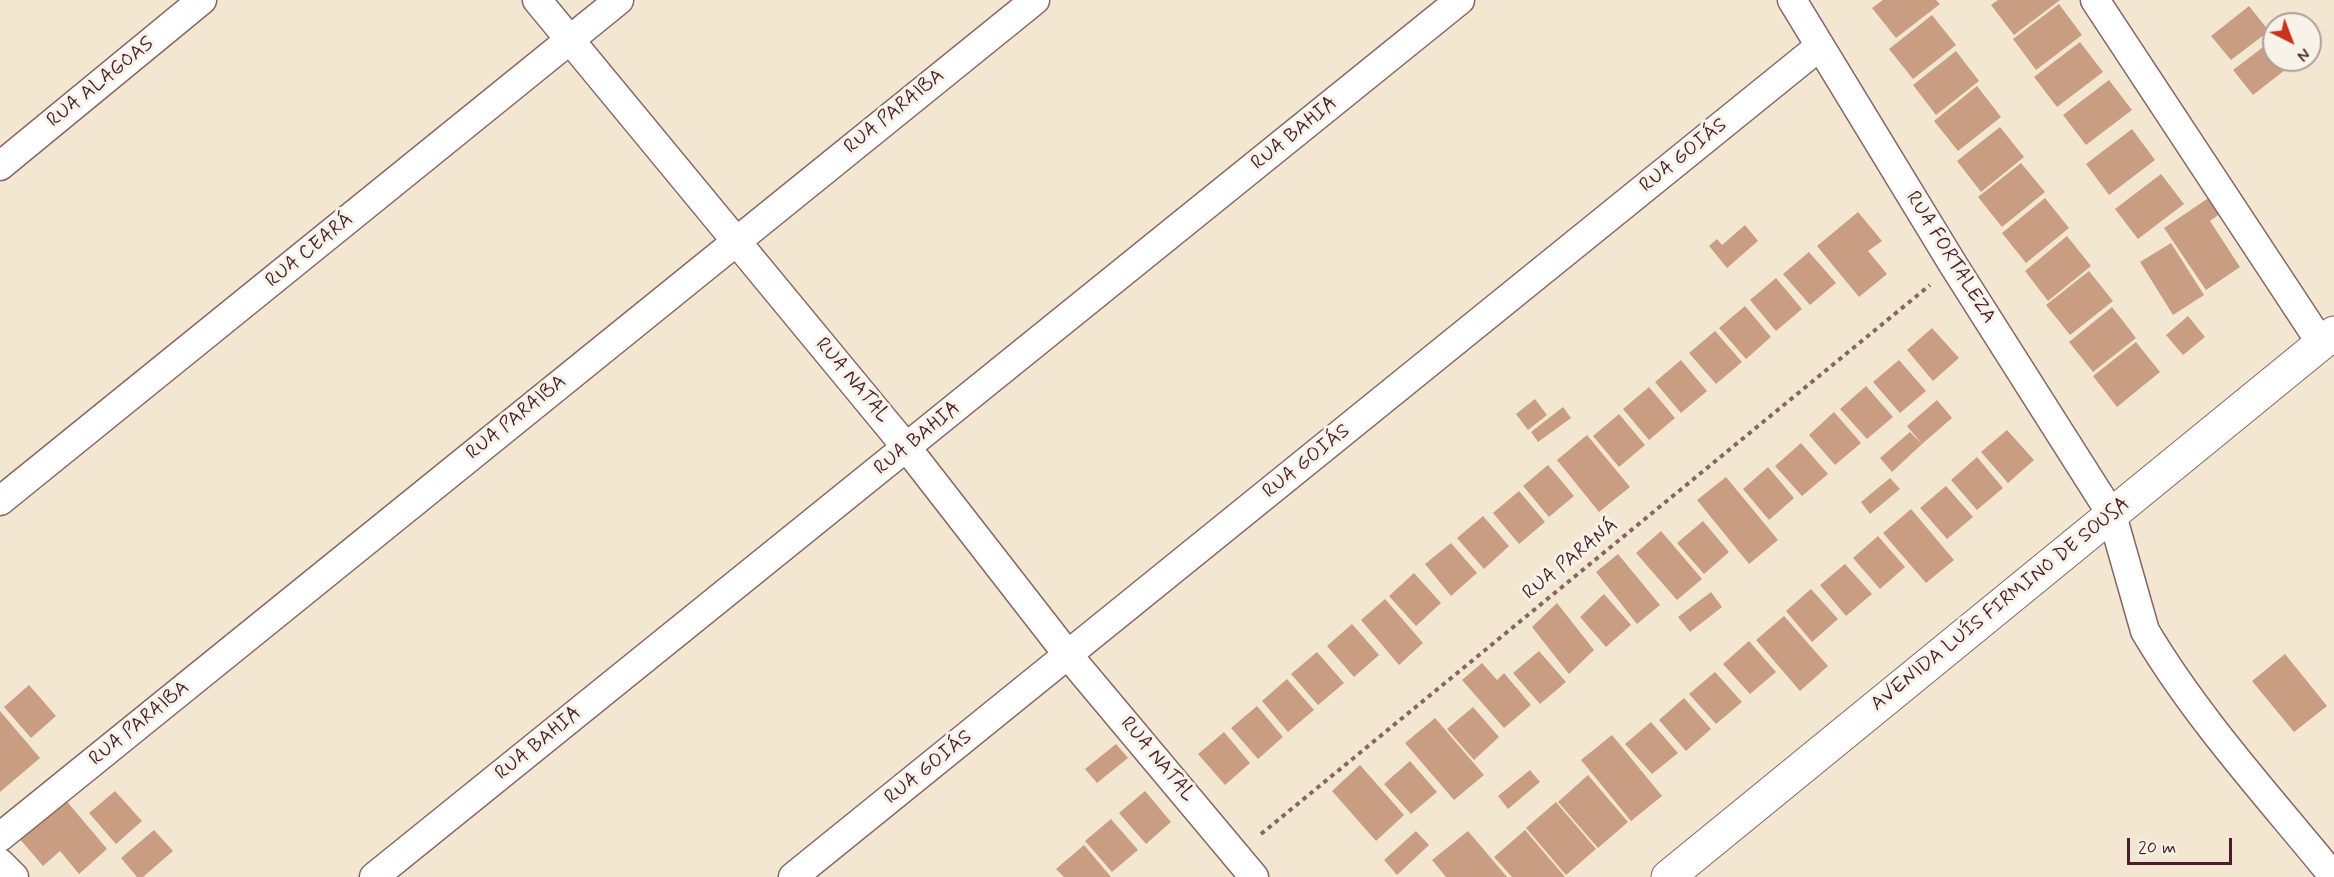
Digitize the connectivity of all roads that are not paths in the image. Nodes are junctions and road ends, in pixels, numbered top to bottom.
1 (202, 0) edge
2 (537, 0) edge
3 (619, 0) edge
4 (1035, 0) edge
5 (1460, 0) edge
6 (1792, 0) edge
7 (2095, 0) edge
8 (569, 41) junction
9 (1820, 46) junction
10 (0, 166) edge
11 (735, 241) junction
12 (2328, 338) edge
13 (907, 448) junction
14 (0, 501) edge
15 (2112, 515) junction
16 (1068, 655) junction
17 (0, 837) edge
18 (0, 863) edge
19 (14, 877) edge
20 (374, 877) edge
21 (793, 877) edge
22 (1254, 877) edge
23 (1668, 877) edge
24 (2334, 877) edge

1 - 10 street, RUA ALAGOAS
2 - 8 street, RUA NATAL
3 - 8 street, RUA CEARÁ
4 - 11 street, RUA PARAIBA
5 - 13 street, RUA BAHIA
6 - 9 street, RUA FORTALEZA
7 - 12 street
8 - 11 street, RUA NATAL
8 - 14 street, RUA CEARÁ
9 - 15 street, RUA FORTALEZA
9 - 16 street, RUA GOIÁS
11 - 13 street, RUA NATAL
11 - 17 street, RUA PARAIBA
12 - 15 main road, AVENIDA LUÍS FIRMINO DE SOUSA
13 - 16 street, RUA NATAL
13 - 20 street, RUA BAHIA
15 - 23 main road, AVENIDA LUÍS FIRMINO DE SOUSA
15 - 24 street, RUA FORTALEZA
16 - 21 street, RUA GOIÁS
16 - 22 street, RUA NATAL
18 - 19 street

